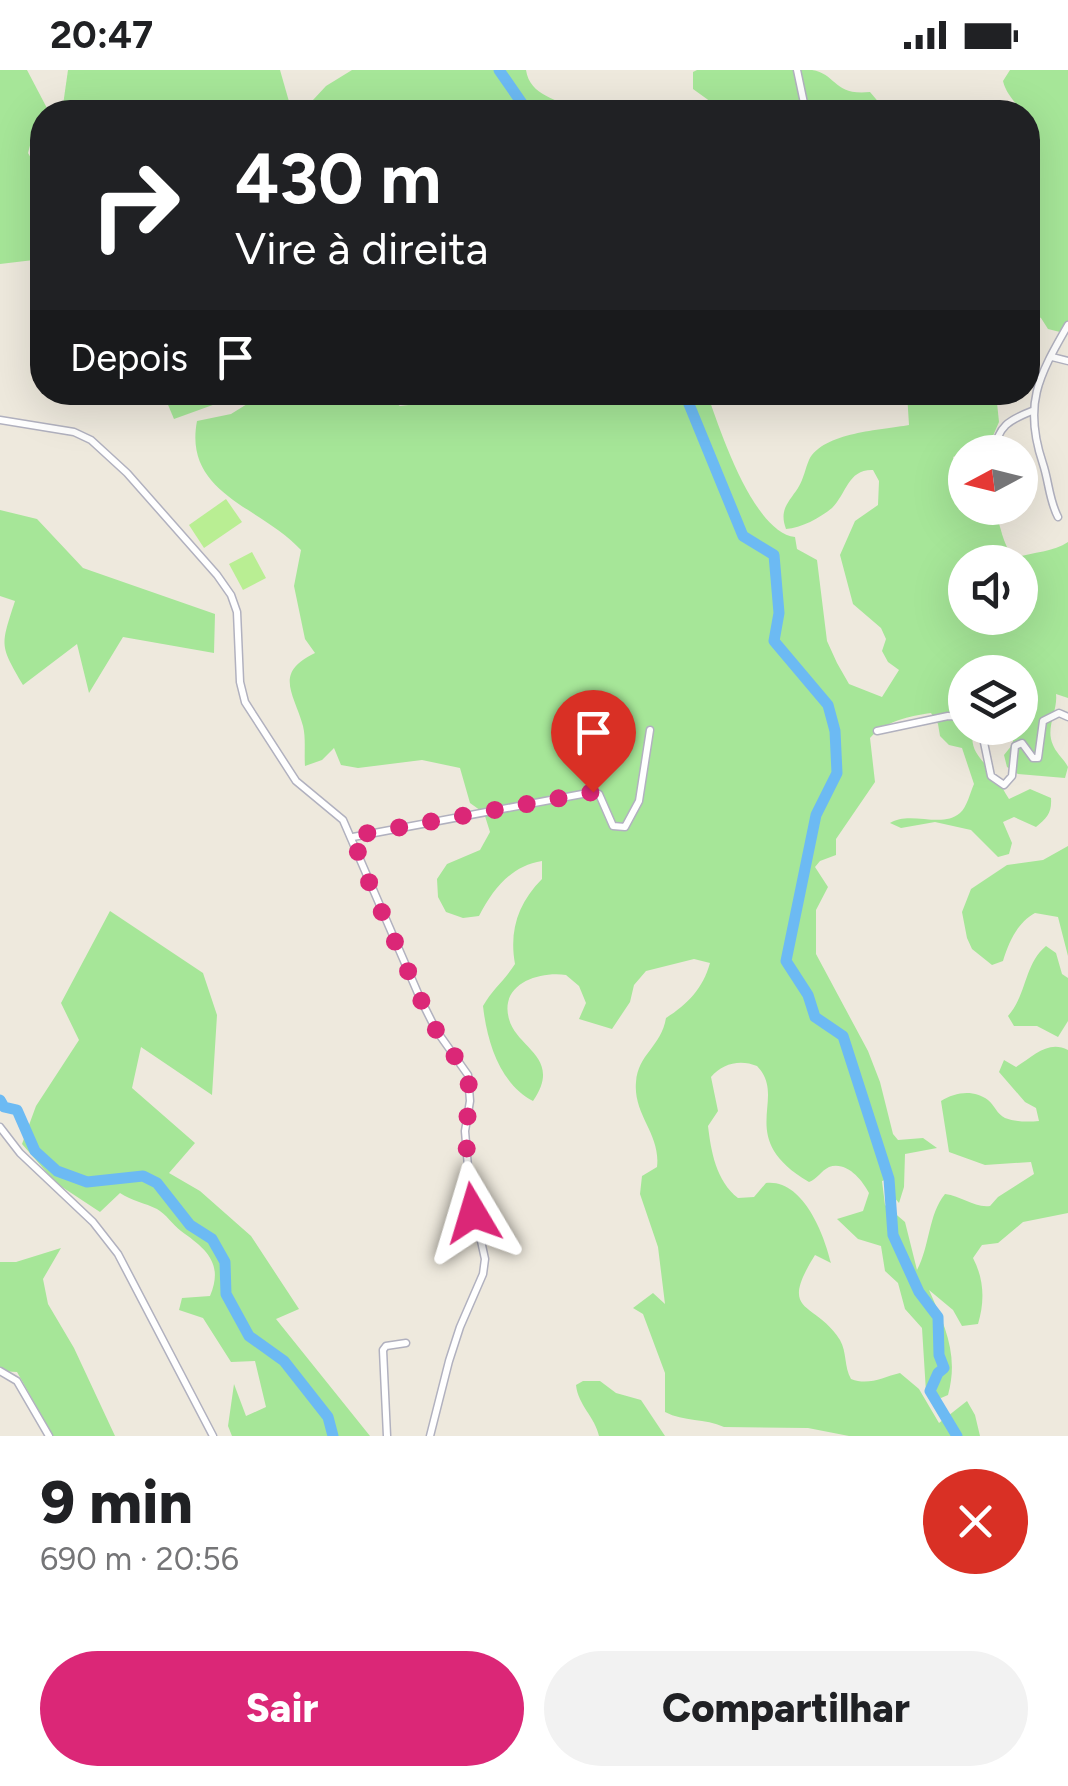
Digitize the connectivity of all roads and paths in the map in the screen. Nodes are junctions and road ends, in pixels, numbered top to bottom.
1 (797, 70) edge
2 (803, 100) edge
3 (1068, 325) edge
4 (1052, 357) junction
5 (1068, 361) edge
6 (1040, 381) edge
7 (1033, 405) edge
8 (1032, 410) junction
9 (0, 420) edge
10 (999, 435) edge
11 (1058, 517) dead end
12 (948, 716) edge
13 (1068, 717) edge
14 (650, 730) dead end
15 (877, 731) dead end
16 (984, 745) edge
17 (1017, 745) edge
18 (1023, 745) edge
19 (352, 836) junction
20 (0, 1127) edge
21 (406, 1343) dead end
22 (0, 1371) edge
23 (49, 1436) edge
24 (213, 1436) edge
25 (388, 1436) edge
26 (430, 1436) edge

1 - 2 street
3 - 4 street
4 - 5 street
4 - 6 street
7 - 8 street
8 - 10 street
8 - 11 street
9 - 19 street
12 - 15 street
13 - 18 street
14 - 19 street
16 - 17 street
19 - 26 street
20 - 24 street
21 - 25 street
22 - 23 street

